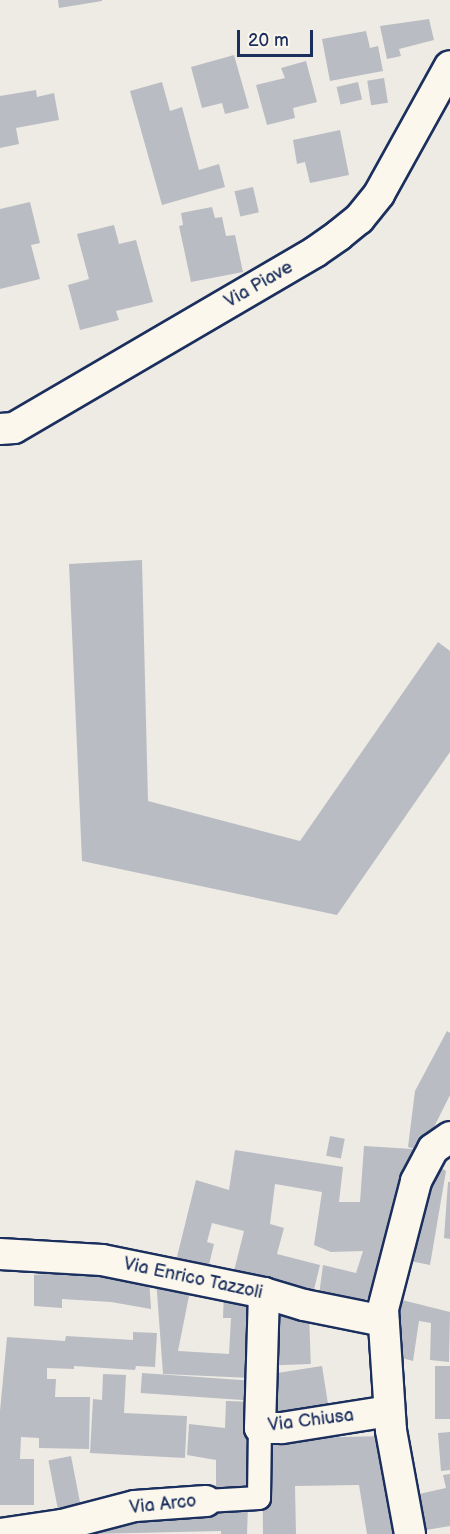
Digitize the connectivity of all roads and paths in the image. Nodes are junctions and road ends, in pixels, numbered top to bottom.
1 (450, 66) edge
2 (0, 429) edge
3 (450, 1137) edge
4 (0, 1254) edge
5 (264, 1293) junction
6 (383, 1321) junction
7 (389, 1411) junction
8 (260, 1428) junction
9 (206, 1500) joint
10 (0, 1533) edge
11 (410, 1534) edge

1 - 2 street, Via Piave
3 - 6 street
4 - 5 street, Via Enrico Tazzoli
5 - 6 street, Via Enrico Tazzoli
5 - 8 street, Via Chiusa
6 - 7 street
7 - 8 street, Via Chiusa
7 - 11 street
8 - 9 street, Via Arco
9 - 10 street, Via Arco

